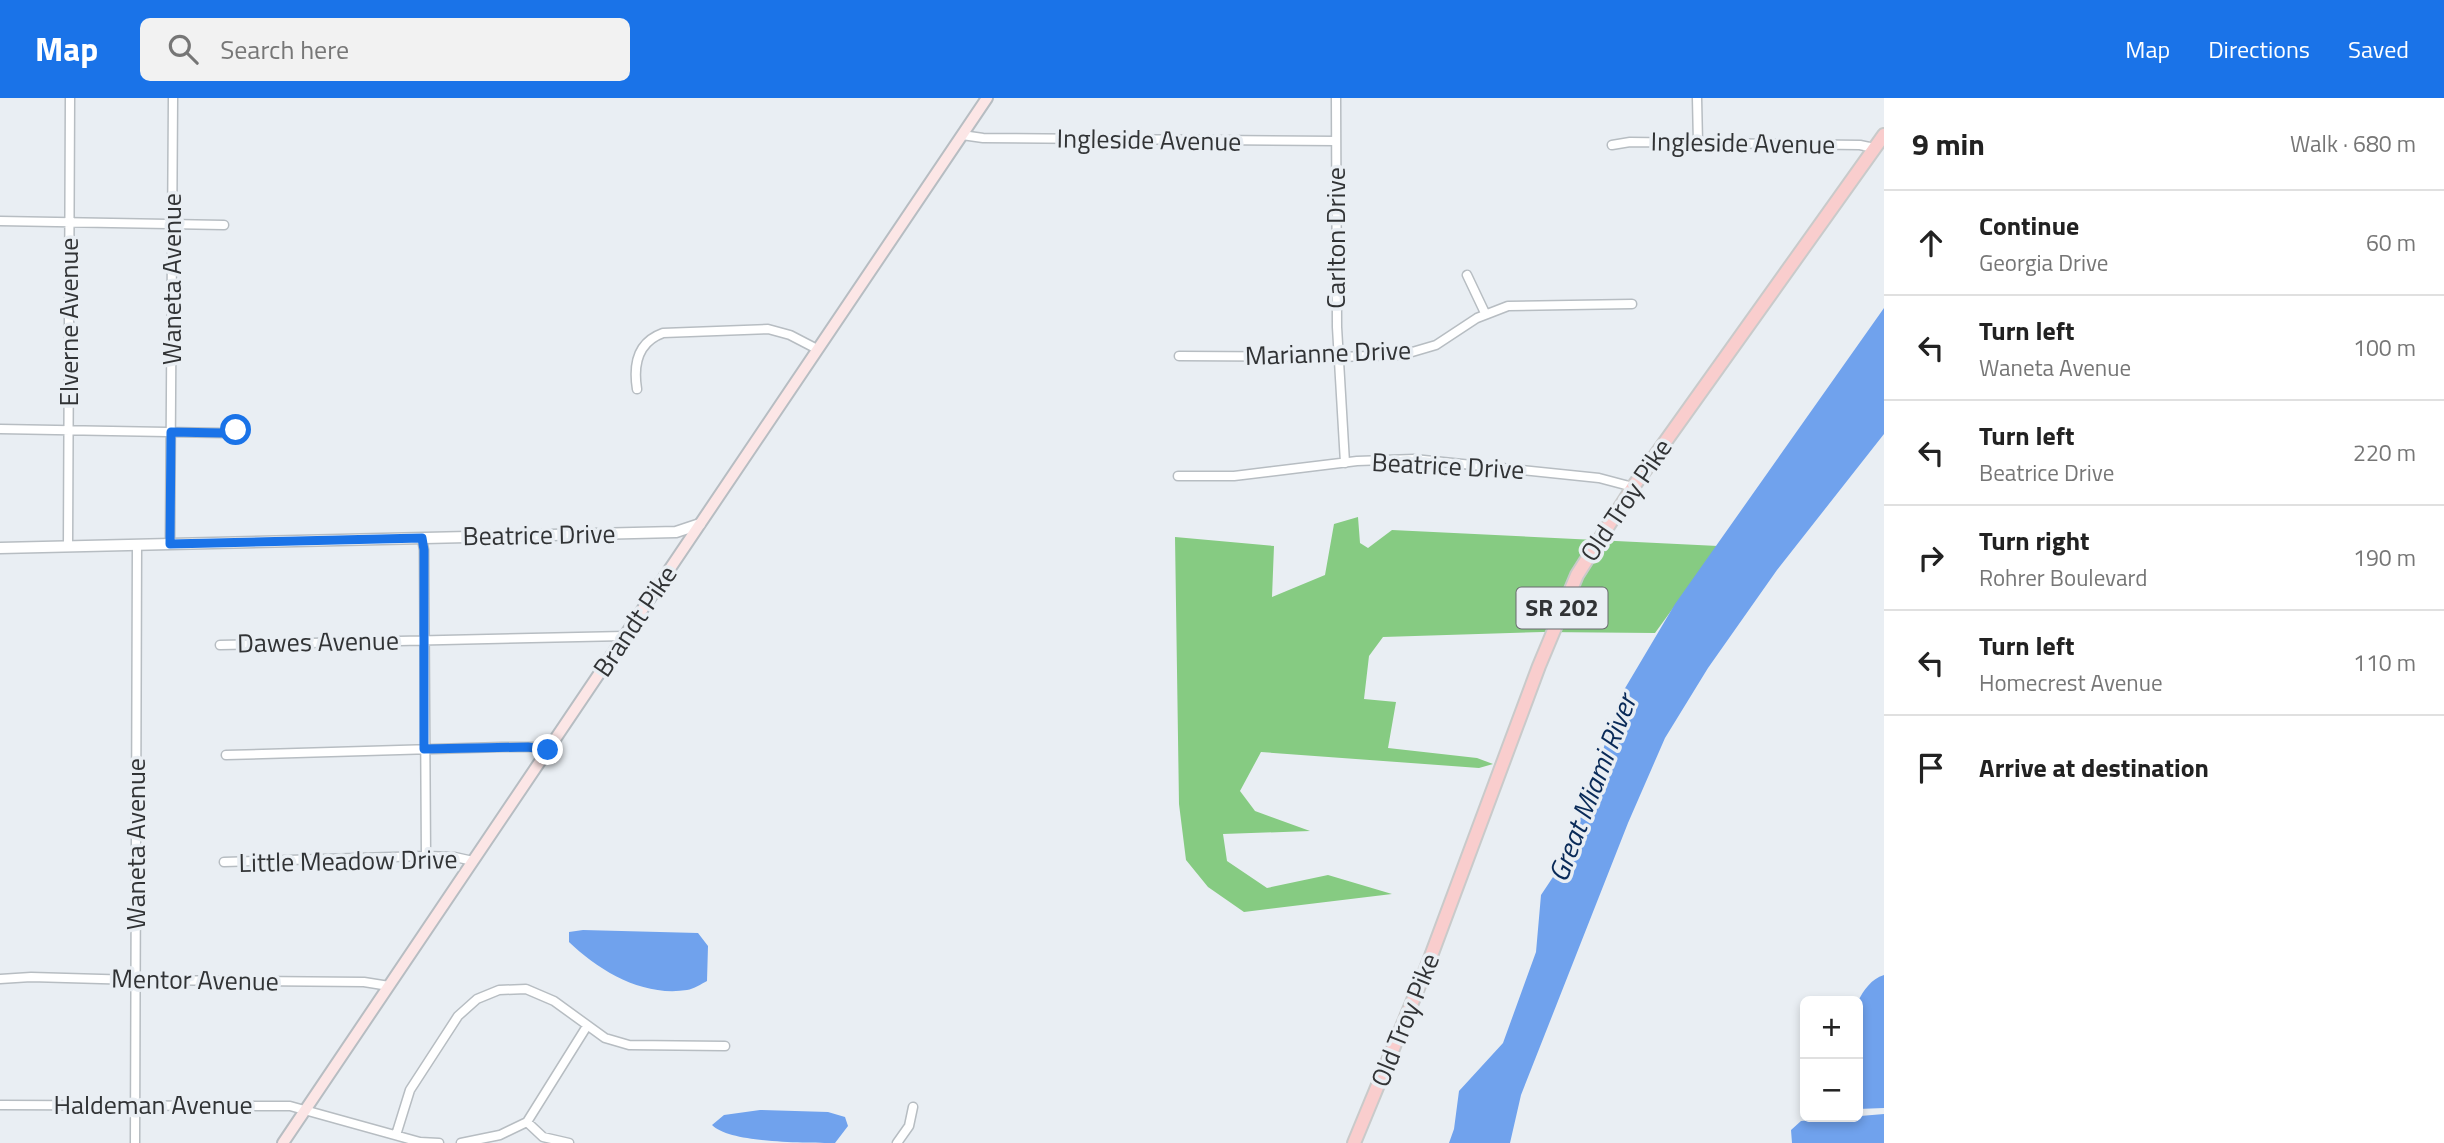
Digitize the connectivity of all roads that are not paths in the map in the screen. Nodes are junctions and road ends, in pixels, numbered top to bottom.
1 (71, 98) edge
2 (173, 98) edge
3 (987, 98) edge
4 (1336, 98) edge
5 (1697, 98) edge
6 (962, 135) junction
7 (1884, 135) edge
8 (1336, 141) junction
9 (1698, 143) junction
10 (1612, 145) dead end
11 (1874, 148) junction
12 (0, 221) edge
13 (70, 222) junction
14 (172, 223) junction
15 (224, 225) dead end
16 (1467, 275) dead end
17 (1632, 304) dead end
18 (1485, 313) junction
19 (817, 349) junction
20 (1179, 356) dead end
21 (1338, 358) junction
22 (637, 389) dead end
23 (244, 425) dead end
24 (0, 429) edge
25 (69, 430) junction
26 (171, 432) junction
27 (1345, 463) junction
28 (1178, 476) dead end
29 (1633, 487) junction
30 (700, 524) junction
31 (422, 538) junction
32 (170, 544) junction
33 (137, 545) junction
34 (68, 546) junction
35 (0, 548) edge
36 (625, 636) junction
37 (424, 640) junction
38 (220, 645) dead end
39 (424, 749) junction
40 (548, 750) junction
41 (226, 755) dead end
42 (426, 856) junction
43 (473, 861) junction
44 (224, 862) dead end
45 (0, 979) edge
46 (136, 980) junction
47 (389, 986) junction
48 (587, 1026) junction
49 (725, 1046) dead end
50 (135, 1104) junction
51 (0, 1105) edge
52 (913, 1107) dead end
53 (305, 1110) junction
54 (527, 1122) junction
55 (396, 1135) junction
56 (135, 1143) edge
57 (283, 1143) edge
58 (439, 1143) edge
59 (460, 1143) edge
60 (569, 1143) edge
61 (897, 1143) edge
62 (1354, 1143) edge

1 - 13 street, Elverne Avenue
2 - 14 street, Waneta Avenue
3 - 6 main road, Brandt Pike
4 - 8 street, Carlton Drive
5 - 9 street
6 - 8 street, Ingleside Avenue
6 - 19 main road, Brandt Pike
7 - 11 main road, Old Troy Pike / SR 202
8 - 21 street, Carlton Drive
9 - 10 street, Ingleside Avenue
9 - 11 street, Ingleside Avenue
11 - 29 main road, Old Troy Pike / SR 202
12 - 13 street
13 - 14 street
13 - 25 street, Elverne Avenue
14 - 15 street
14 - 26 street, Waneta Avenue
16 - 18 street
17 - 18 street, Marianne Drive
18 - 21 street, Marianne Drive
19 - 22 street
19 - 30 main road, Brandt Pike
20 - 21 street, Marianne Drive
21 - 27 street, Carlton Drive
23 - 26 street
24 - 25 street
25 - 26 street
25 - 34 street, Elverne Avenue
26 - 32 street, Waneta Avenue
27 - 28 street, Beatrice Drive
27 - 29 street, Beatrice Drive
29 - 62 main road, Old Troy Pike / SR 202
30 - 31 street, Beatrice Drive
30 - 36 main road, Brandt Pike
31 - 32 street, Beatrice Drive
31 - 37 street
32 - 33 street, Beatrice Drive
33 - 34 street, Beatrice Drive
33 - 46 street, Waneta Avenue
34 - 35 street, Beatrice Drive
36 - 37 street, Dawes Avenue
36 - 40 main road, Brandt Pike
37 - 38 street, Dawes Avenue
37 - 39 street
39 - 40 street
39 - 41 street
39 - 42 street
40 - 43 main road, Brandt Pike
42 - 43 street, Little Meadow Drive
42 - 44 street, Little Meadow Drive
43 - 47 main road, Brandt Pike
45 - 46 street, Mentor Avenue
46 - 47 street, Mentor Avenue
46 - 50 street, Waneta Avenue
47 - 53 main road, Brandt Pike
48 - 49 street
48 - 54 street
48 - 55 street
50 - 51 street, Haldeman Avenue
50 - 53 street, Haldeman Avenue
50 - 56 street, Waneta Avenue
52 - 61 street
53 - 55 street, Haldeman Avenue
53 - 57 main road, Brandt Pike
54 - 59 street
54 - 60 street
55 - 58 street, Haldeman Avenue

